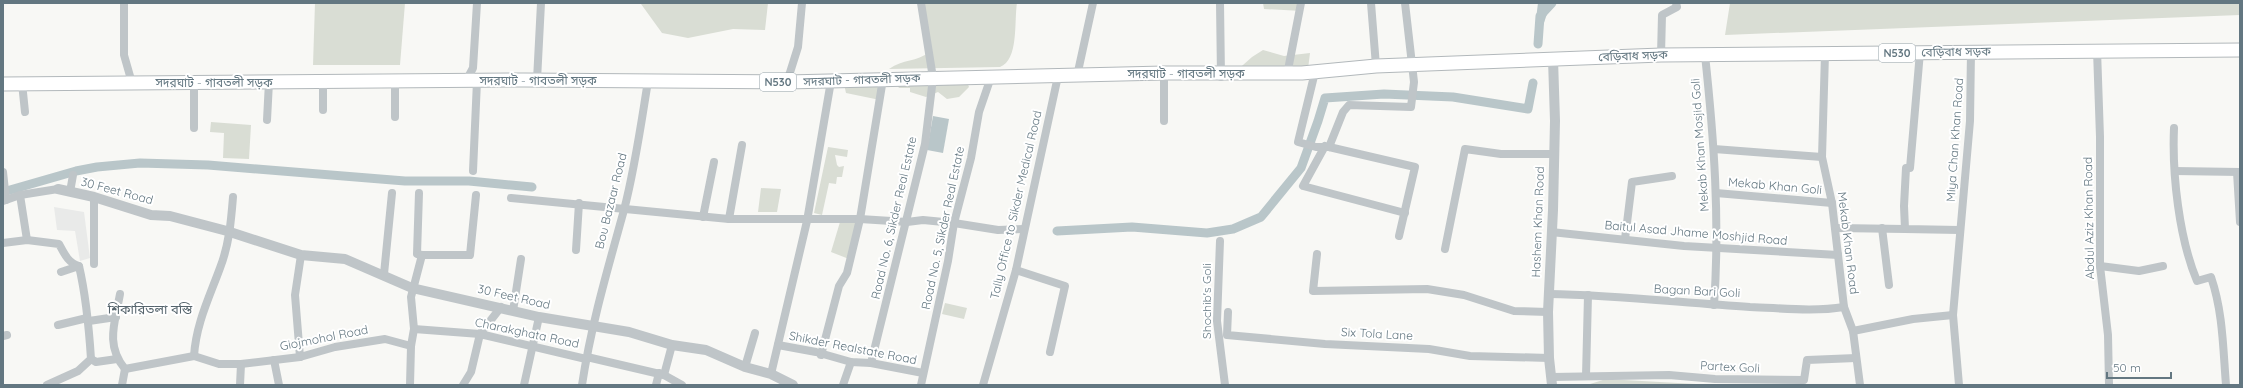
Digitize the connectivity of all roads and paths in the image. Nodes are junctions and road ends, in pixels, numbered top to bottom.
1 (124, 3) edge
2 (477, 3) edge
3 (541, 3) edge
4 (802, 3) edge
5 (922, 3) edge
6 (1093, 3) edge
7 (1220, 3) edge
8 (1301, 3) edge
9 (1371, 3) edge
10 (1405, 3) edge
11 (1676, 3) edge
12 (2097, 50) junction
13 (2240, 50) edge
14 (1971, 51) junction
15 (1920, 52) junction
16 (1826, 54) junction
17 (1661, 55) junction
18 (1705, 56) junction
19 (1553, 59) junction
20 (1411, 65) junction
21 (1376, 66) junction
22 (1315, 72) junction
23 (1164, 73) junction
24 (1287, 74) junction
25 (1058, 76) junction
26 (1077, 76) junction
27 (1221, 76) junction
28 (991, 77) junction
29 (933, 78) junction
30 (883, 79) junction
31 (537, 80) junction
32 (395, 81) junction
33 (472, 81) junction
34 (648, 81) junction
35 (831, 81) junction
36 (269, 82) junction
37 (323, 82) junction
38 (787, 82) junction
39 (22, 83) junction
40 (132, 83) junction
41 (194, 83) junction
42 (3, 84) edge
43 (323, 110) dead end
44 (25, 112) dead end
45 (395, 117) dead end
46 (267, 120) dead end
47 (1164, 121) dead end
48 (194, 128) dead end
49 (2174, 128) dead end
50 (742, 145) dead end
51 (1327, 147) junction
52 (1714, 149) junction
53 (1553, 154) junction
54 (1822, 157) junction
55 (714, 162) dead end
56 (473, 171) dead end
57 (2175, 171) junction
58 (3, 172) edge
59 (2238, 172) edge
60 (1672, 176) dead end
61 (58, 189) joint
62 (392, 193) dead end
63 (419, 193) dead end
64 (1716, 193) junction
65 (20, 195) junction
66 (476, 195) dead end
67 (94, 197) junction
68 (233, 197) dead end
69 (511, 198) dead end
70 (4, 200) edge
71 (579, 203) junction
72 (1832, 203) junction
73 (624, 210) junction
74 (1405, 213) junction
75 (703, 217) junction
76 (729, 219) junction
77 (860, 219) junction
78 (807, 221) junction
79 (907, 222) junction
80 (954, 222) junction
81 (2240, 222) edge
82 (1836, 228) junction
83 (1882, 228) junction
84 (1024, 229) junction
85 (1905, 229) junction
86 (1959, 230) junction
87 (1551, 232) junction
88 (231, 233) junction
89 (1399, 236) dead end
90 (1625, 239) junction
91 (27, 240) junction
92 (1220, 241) dead end
93 (3, 243) edge
94 (1718, 248) junction
95 (1445, 249) dead end
96 (576, 250) dead end
97 (1317, 254) dead end
98 (301, 255) junction
99 (422, 255) junction
100 (1838, 255) junction
101 (521, 259) dead end
102 (94, 264) dead end
103 (79, 266) junction
104 (2100, 266) junction
105 (2163, 266) dead end
106 (1016, 270) junction
107 (61, 272) dead end
108 (384, 274) junction
109 (1889, 285) dead end
110 (412, 288) junction
111 (120, 294) dead end
112 (1549, 294) junction
113 (1588, 294) junction
114 (1714, 305) junction
115 (501, 307) junction
116 (1844, 307) junction
117 (512, 311) junction
118 (1228, 312) dead end
119 (1548, 312) junction
120 (1953, 315) junction
121 (116, 317) junction
122 (539, 317) junction
123 (88, 320) junction
124 (58, 325) dead end
125 (594, 327) junction
126 (414, 328) junction
127 (1852, 331) junction
128 (755, 333) dead end
129 (480, 334) junction
130 (532, 345) junction
131 (672, 345) junction
132 (411, 346) junction
133 (778, 346) junction
134 (1050, 352) dead end
135 (821, 355) junction
136 (194, 356) junction
137 (300, 357) junction
138 (586, 358) junction
139 (1549, 358) junction
140 (1856, 358) junction
141 (91, 359) junction
142 (117, 359) junction
143 (274, 360) junction
144 (851, 362) junction
145 (871, 363) junction
146 (241, 364) junction
147 (745, 367) junction
148 (125, 369) junction
149 (923, 373) junction
150 (662, 374) junction
151 (771, 374) junction
152 (1586, 376) junction
153 (1552, 381) edge
154 (47, 385) edge
155 (122, 385) edge
156 (240, 385) edge
157 (279, 385) edge
158 (410, 385) edge
159 (463, 385) edge
160 (524, 385) edge
161 (582, 385) edge
162 (656, 385) edge
163 (682, 385) edge
164 (792, 385) edge
165 (843, 385) edge
166 (921, 385) edge
167 (983, 385) edge
168 (1225, 385) edge
169 (1860, 385) edge
170 (1959, 385) edge
171 (2109, 385) edge
172 (2226, 385) edge

1 - 40 street
2 - 33 street
3 - 31 street
4 - 38 street
5 - 29 street, Road No. 6, Sikder Real Estate
6 - 26 street
7 - 27 street
8 - 24 street
9 - 21 street
10 - 20 street
11 - 17 street
12 - 13 highway, বেড়িবাধ সড়ক / N530
12 - 14 highway, বেড়িবাধ সড়ক / N530
12 - 104 street, Abdul Aziz Khan Road
14 - 15 highway, বেড়িবাধ সড়ক / N530
14 - 86 street, Miya Chan Khan Road
15 - 16 highway, বেড়িবাধ সড়ক / N530
15 - 85 street
16 - 18 highway, বেড়িবাধ সড়ক / N530
16 - 54 street, Mekab Khan Road
17 - 18 highway, বেড়িবাধ সড়ক / N530
17 - 19 highway, বেড়িবাধ সড়ক / N530
18 - 52 street, Mekab Khan Mosjid Goli
19 - 20 highway, সদরঘাট - গাবতলী সড়ক / N530
19 - 53 street, Hashem Khan Road
20 - 21 highway, সদরঘাট - গাবতলী সড়ক / N530
20 - 51 street
21 - 22 highway, সদরঘাট - গাবতলী সড়ক / N530
22 - 24 highway, সদরঘাট - গাবতলী সড়ক / N530
22 - 51 street
23 - 26 highway, সদরঘাট - গাবতলী সড়ক / N530
23 - 27 highway, সদরঘাট - গাবতলী সড়ক / N530
23 - 47 street
24 - 27 highway, সদরঘাট - গাবতলী সড়ক / N530
25 - 26 highway, সদরঘাট - গাবতলী সড়ক / N530
25 - 28 highway, সদরঘাট - গাবতলী সড়ক / N530
25 - 84 street, Tally Office to Sikder Medical Road
28 - 29 highway, সদরঘাট - গাবতলী সড়ক / N530
28 - 80 street, Road No. 5, Sikder Real Estate
29 - 30 highway, সদরঘাট - গাবতলী সড়ক / N530
29 - 79 street, Road No. 6, Sikder Real Estate
30 - 35 highway, সদরঘাট - গাবতলী সড়ক / N530
30 - 77 street
31 - 33 highway, সদরঘাট - গাবতলী সড়ক / N530
31 - 34 highway, সদরঘাট - গাবতলী সড়ক / N530
32 - 33 highway, সদরঘাট - গাবতলী সড়ক / N530
32 - 37 highway, সদরঘাট - গাবতলী সড়ক / N530
32 - 45 street
33 - 56 street
34 - 38 highway, সদরঘাট - গাবতলী সড়ক / N530
34 - 73 street, Bou Bazaar Road
35 - 38 highway, সদরঘাট - গাবতলী সড়ক / N530
35 - 78 street
36 - 37 highway, সদরঘাট - গাবতলী সড়ক / N530
36 - 41 highway, সদরঘাট - গাবতলী সড়ক / N530
36 - 46 street
37 - 43 street
39 - 40 highway, সদরঘাট - গাবতলী সড়ক / N530
39 - 42 highway, সদরঘাট - গাবতলী সড়ক / N530
39 - 44 street
40 - 41 highway, সদরঘাট - গাবতলী সড়ক / N530
41 - 48 street
49 - 57 street
50 - 76 street
51 - 74 street
51 - 74 street
52 - 54 street
52 - 64 street, Mekab Khan Mosjid Goli
53 - 87 street, Hashem Khan Road
53 - 95 street
54 - 72 street, Mekab Khan Road
55 - 75 street
57 - 59 street
57 - 172 street
58 - 70 street
59 - 81 street
60 - 90 street
61 - 65 street, 30 Feet Road
61 - 67 street, 30 Feet Road
62 - 108 street
63 - 99 street
64 - 72 street, Mekab Khan Goli
64 - 94 street, Mekab Khan Mosjid Goli
65 - 70 street, 30 Feet Road
65 - 91 street
66 - 99 street
67 - 88 street, 30 Feet Road
67 - 102 street
68 - 88 street
69 - 71 street
71 - 73 street
71 - 96 street
72 - 82 street, Mekab Khan Road
73 - 75 street
73 - 125 street, Bou Bazaar Road
74 - 89 street
75 - 76 street
76 - 78 street
77 - 78 street
77 - 79 street
77 - 135 street
78 - 133 street
79 - 80 street
79 - 145 street, Road No. 6, Sikder Real Estate
80 - 84 street
80 - 149 street, Road No. 5, Sikder Real Estate
82 - 83 street
82 - 100 street, Mekab Khan Road
83 - 85 street
83 - 109 street
84 - 106 street, Tally Office to Sikder Medical Road
85 - 86 street
86 - 120 street, Miya Chan Khan Road
87 - 90 street, Baitul Asad Jhame Moshjid Road
87 - 112 street, Hashem Khan Road
88 - 98 street, 30 Feet Road
88 - 136 street
90 - 94 street, Baitul Asad Jhame Moshjid Road
91 - 93 street
91 - 103 street
92 - 168 street, Shochib's Goli
94 - 100 street, Baitul Asad Jhame Moshjid Road
94 - 114 street, Mekab Khan Mosjid Goli
97 - 119 street
98 - 108 street, 30 Feet Road
98 - 137 street
99 - 110 street
100 - 116 street, Mekab Khan Road
101 - 117 street
103 - 107 street
103 - 123 street
104 - 105 street
104 - 171 street, Abdul Aziz Khan Road
106 - 134 street
106 - 167 street, Tally Office to Sikder Medical Road
108 - 110 street, 30 Feet Road
110 - 115 street, 30 Feet Road
110 - 126 street
111 - 121 street
112 - 113 street, Bagan Bari Goli
112 - 119 street, Hashem Khan Road
113 - 114 street, Bagan Bari Goli
113 - 152 street
114 - 116 street, Bagan Bari Goli
115 - 117 street, 30 Feet Road
115 - 129 street
116 - 127 street, Mekab Khan Road
117 - 122 street, 30 Feet Road
118 - 139 street, Six Tola Lane
119 - 139 street, Hashem Khan Road
120 - 127 street
120 - 170 street, Miya Chan Khan Road
121 - 123 street
121 - 142 street
122 - 125 street, 30 Feet Road
122 - 130 street
123 - 124 street
123 - 141 street
125 - 131 street, 30 Feet Road
125 - 138 street, Bou Bazaar Road
126 - 129 street, Charakghata Road
126 - 132 street
127 - 140 street, Mekab Khan Road
128 - 147 street
129 - 130 street, Charakghata Road
129 - 159 street
130 - 138 street, Charakghata Road
130 - 160 street
131 - 147 street, 30 Feet Road
131 - 150 street
132 - 137 street, Giojmohol Road
132 - 158 street
133 - 135 street, Shikder Realstate Road
133 - 151 street
135 - 144 street, Shikder Realstate Road
136 - 146 street, Giojmohol Road
136 - 148 street
137 - 143 street, Giojmohol Road
138 - 150 street, Charakghata Road
138 - 161 street, Bou Bazaar Road
139 - 153 street, Hashem Khan Road
140 - 152 street, Partex Goli
140 - 169 street, Mekab Khan Road
141 - 142 street
141 - 154 street
142 - 148 street
143 - 146 street, Giojmohol Road
143 - 157 street
144 - 145 street, Shikder Realstate Road
144 - 165 street
145 - 149 street, Shikder Realstate Road
146 - 156 street
147 - 151 street, 30 Feet Road
148 - 155 street
149 - 166 street, Road No. 5, Sikder Real Estate
150 - 162 street
150 - 163 street, Charakghata Road
151 - 164 street, 30 Feet Road
152 - 153 street, Partex Goli

